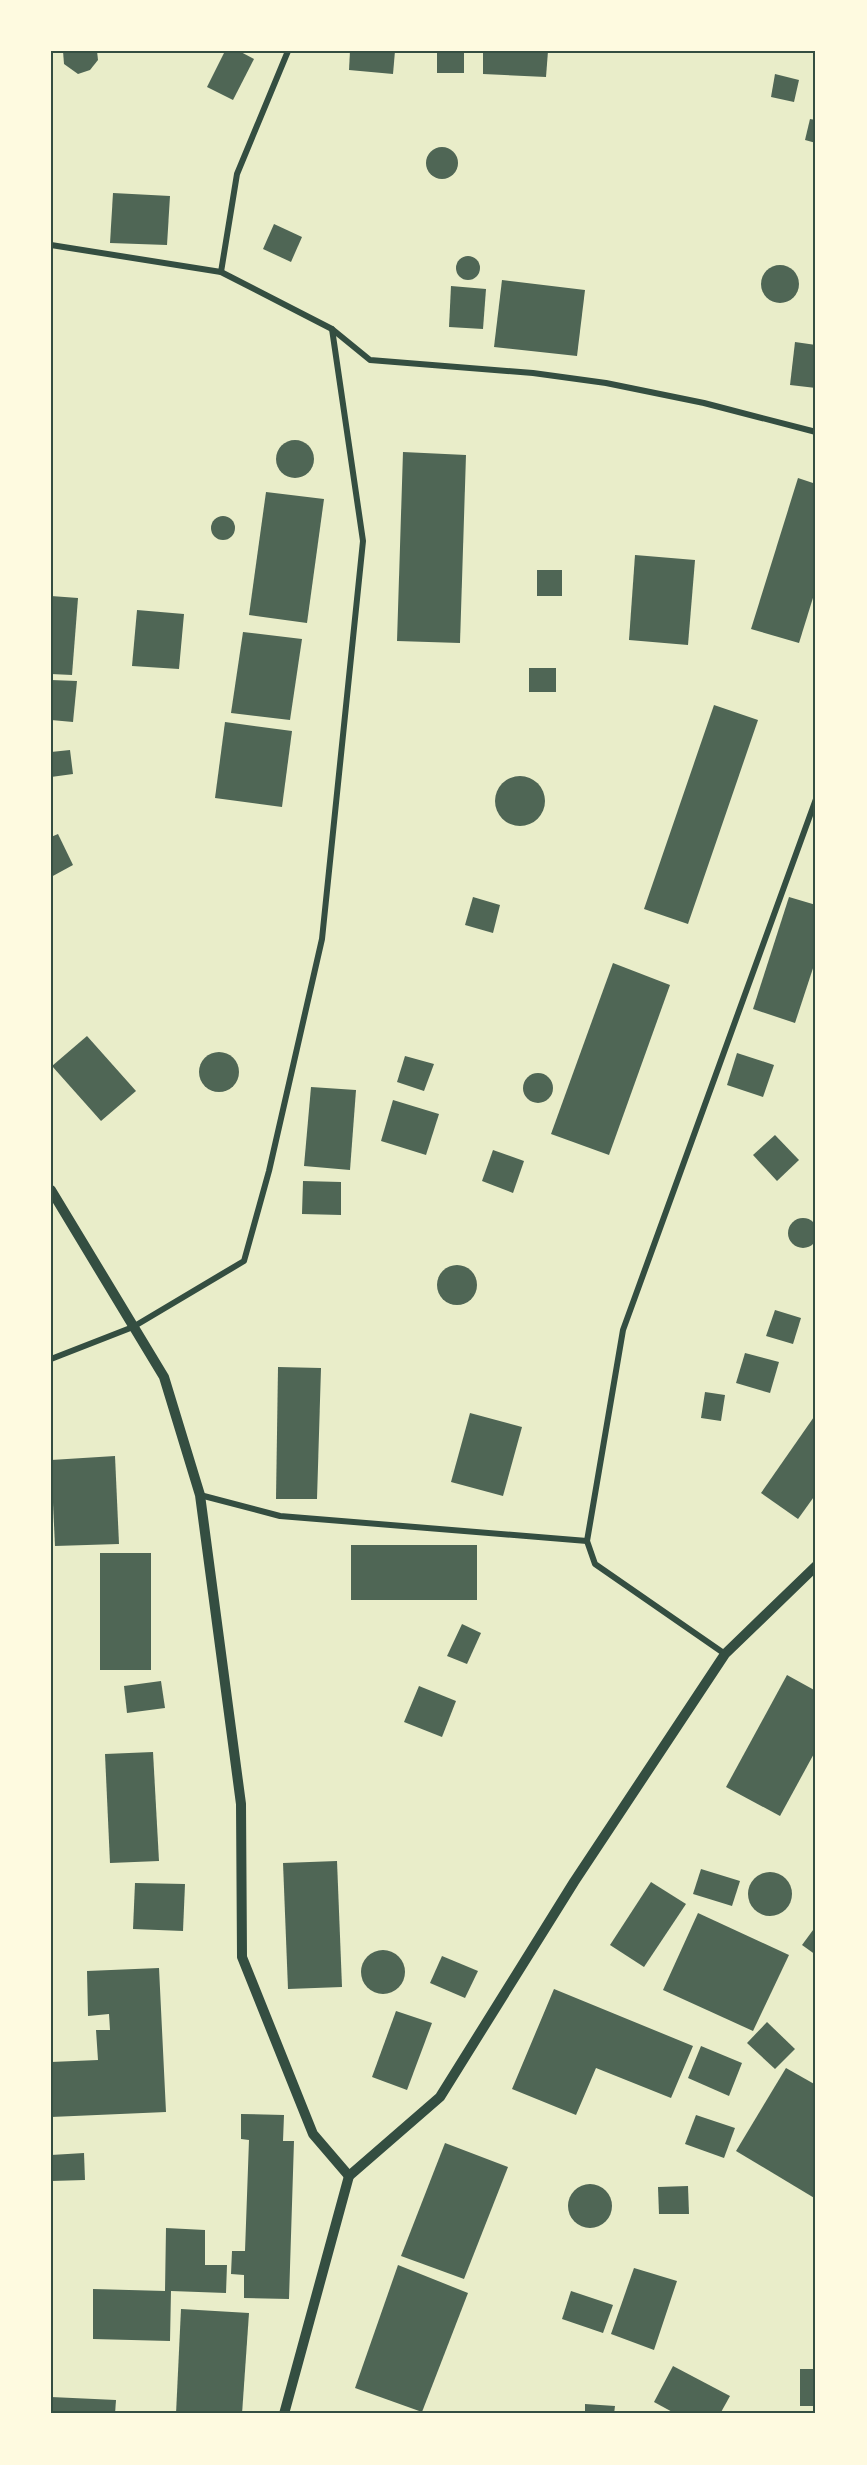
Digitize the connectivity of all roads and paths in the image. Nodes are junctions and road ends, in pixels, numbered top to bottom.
1 (288, 51) edge
2 (51, 245) edge
3 (221, 272) junction
4 (332, 329) junction
5 (816, 432) edge
6 (816, 799) edge
7 (51, 1191) edge
8 (133, 1327) junction
9 (51, 1359) edge
10 (200, 1495) junction
11 (587, 1541) junction
12 (816, 1566) edge
13 (725, 1654) junction
14 (349, 2176) junction
15 (284, 2414) edge

1 - 3 street
2 - 3 street
3 - 4 street
4 - 5 street
4 - 8 street
6 - 11 street
7 - 8 street
8 - 9 street
8 - 10 street
10 - 11 street
10 - 14 street
11 - 13 street
12 - 13 street
13 - 14 street
14 - 15 street

